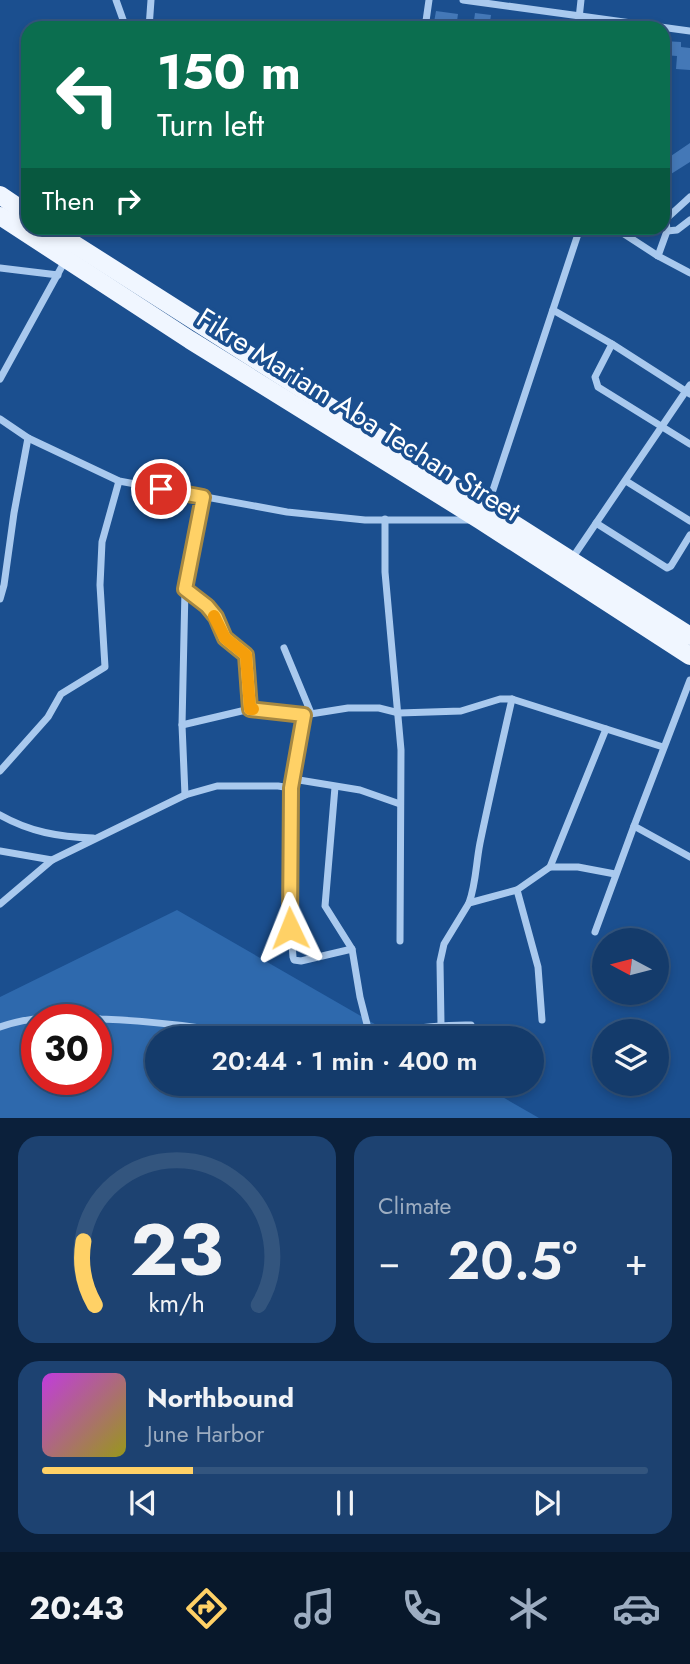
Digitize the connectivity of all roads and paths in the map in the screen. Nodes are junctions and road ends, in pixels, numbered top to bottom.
1 (116, 0) edge
2 (151, 0) edge
3 (429, 0) edge
4 (463, 0) edge
5 (581, 0) edge
6 (579, 16) junction
7 (124, 21) edge
8 (150, 21) edge
9 (426, 21) edge
10 (579, 21) edge
11 (616, 21) edge
12 (670, 28) edge
13 (690, 31) edge
14 (0, 195) edge
15 (690, 197) edge
16 (21, 209) edge
17 (670, 215) edge
18 (0, 216) edge
19 (690, 220) edge
20 (21, 224) edge
21 (670, 231) edge
22 (50, 235) edge
23 (578, 235) edge
24 (626, 235) edge
25 (666, 235) edge
26 (71, 243) edge
27 (658, 256) junction
28 (0, 268) edge
29 (690, 273) edge
30 (58, 275) junction
31 (553, 310) junction
32 (612, 344) junction
33 (0, 379) edge
34 (689, 390) edge
35 (0, 419) edge
36 (661, 426) junction
37 (29, 438) junction
38 (690, 444) edge
39 (119, 481) junction
40 (626, 481) junction
41 (203, 497) junction
42 (484, 513) junction
43 (385, 519) junction
44 (690, 522) edge
45 (596, 523) junction
46 (690, 535) edge
47 (570, 560) junction
48 (185, 589) junction
49 (0, 599) edge
50 (690, 636) edge
51 (284, 648) dead end
52 (690, 656) edge
53 (690, 680) edge
54 (512, 699) junction
55 (250, 709) junction
56 (399, 713) junction
57 (307, 714) junction
58 (182, 725) junction
59 (606, 729) junction
60 (663, 747) junction
61 (0, 771) edge
62 (292, 783) junction
63 (335, 786) junction
64 (185, 795) junction
65 (400, 804) junction
66 (0, 815) edge
67 (634, 826) junction
68 (94, 838) junction
69 (0, 851) edge
70 (690, 857) edge
71 (52, 860) junction
72 (550, 867) junction
73 (615, 874) junction
74 (517, 890) junction
75 (469, 903) junction
76 (0, 904) edge
77 (596, 928) edge
78 (400, 942) dead end
79 (352, 949) junction
80 (541, 1020) dead end
81 (441, 1024) junction
82 (471, 1025) dead end
83 (190, 1026) edge
84 (367, 1026) edge
85 (429, 1026) edge
86 (0, 1027) edge

1 - 7 street
2 - 8 street
3 - 9 street
4 - 6 street
5 - 6 street
6 - 10 street
6 - 11 street
12 - 13 street
14 - 16 main road
15 - 17 street
18 - 20 main road, Fikre Mariam Aba Techan Street
19 - 21 street
22 - 26 main road, Fikre Mariam Aba Techan Street
23 - 31 street
24 - 27 street
25 - 27 street
26 - 30 street
26 - 42 main road, Fikre Mariam Aba Techan Street
27 - 29 street
28 - 30 street
30 - 33 street
31 - 32 street
31 - 42 street
32 - 34 street
32 - 36 street
34 - 36 street
35 - 37 street
36 - 38 street
36 - 40 street
37 - 39 street
37 - 49 street
39 - 41 street
39 - 61 street
40 - 44 street
40 - 45 street
41 - 43 street
41 - 48 street
42 - 43 street
42 - 47 main road, Fikre Mariam Aba Techan Street
42 - 52 main road, Fikre Mariam Aba Techan Street
43 - 56 street
45 - 46 street
45 - 47 street
47 - 50 main road, Fikre Mariam Aba Techan Street
48 - 55 street
48 - 58 street
51 - 57 street
53 - 60 street
54 - 56 street
54 - 59 street
54 - 75 street
55 - 57 street
55 - 58 street
56 - 57 street
56 - 65 street
57 - 62 street
58 - 64 street
59 - 60 street
59 - 72 street
60 - 67 street
62 - 63 street
62 - 64 street
62 - 79 street
63 - 65 street
63 - 79 street
64 - 68 street
65 - 78 street
66 - 68 street
67 - 70 street
67 - 73 street
68 - 71 street
69 - 71 street
71 - 76 street
72 - 73 street
72 - 74 street
73 - 77 street
74 - 75 street
74 - 80 street
75 - 81 street
79 - 84 street
81 - 82 street
81 - 85 street
83 - 86 street

